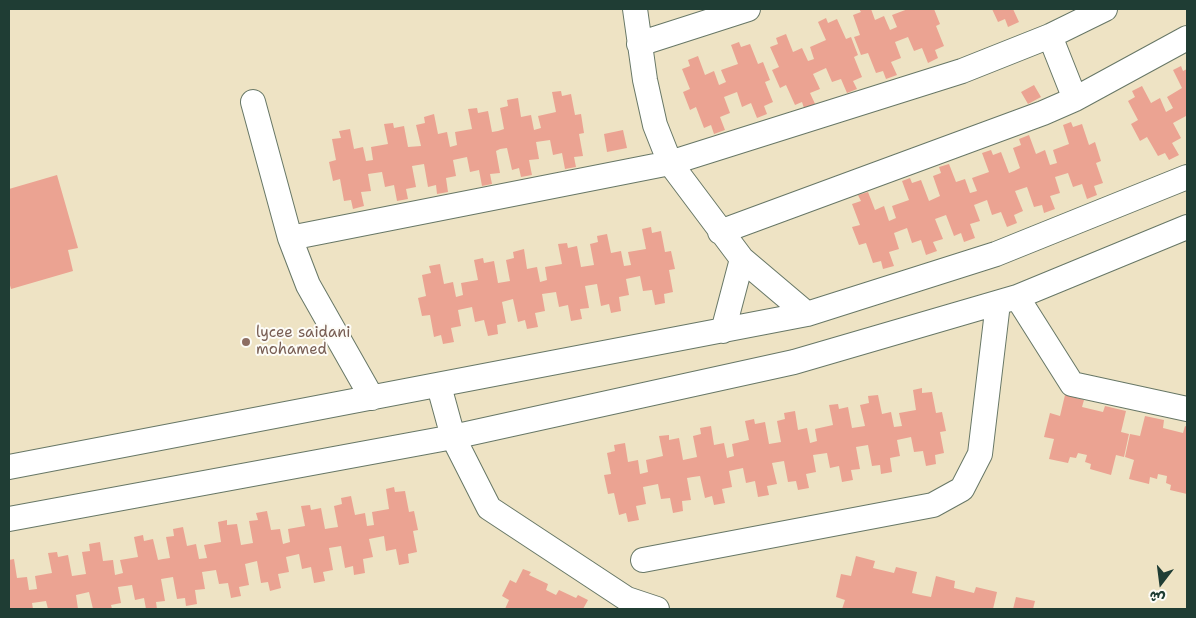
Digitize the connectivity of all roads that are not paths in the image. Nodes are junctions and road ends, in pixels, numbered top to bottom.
1 (635, 9) edge
2 (748, 9) edge
3 (1105, 9) edge
4 (1050, 36) junction
5 (1187, 38) edge
6 (639, 44) junction
7 (1074, 98) junction
8 (253, 102) dead end
9 (670, 163) junction
10 (1187, 177) edge
11 (1187, 227) edge
12 (720, 232) junction
13 (290, 238) junction
14 (742, 259) junction
15 (1007, 300) junction
16 (807, 314) junction
17 (723, 331) junction
18 (440, 386) junction
19 (372, 398) junction
20 (1187, 409) edge
21 (453, 437) junction
22 (9, 467) edge
23 (9, 519) edge
24 (643, 560) dead end
25 (657, 609) edge

1 - 6 street
2 - 6 street
3 - 4 street
4 - 7 street
4 - 9 street
5 - 7 street
6 - 9 street
7 - 12 street
8 - 13 street
9 - 12 street
9 - 13 street
10 - 16 street
11 - 15 street
12 - 14 street
13 - 19 street
14 - 16 street
14 - 17 street
15 - 20 street
15 - 21 street
15 - 24 street
16 - 17 street
17 - 18 street
18 - 19 street
18 - 21 street
19 - 22 street
21 - 23 street
21 - 25 street

